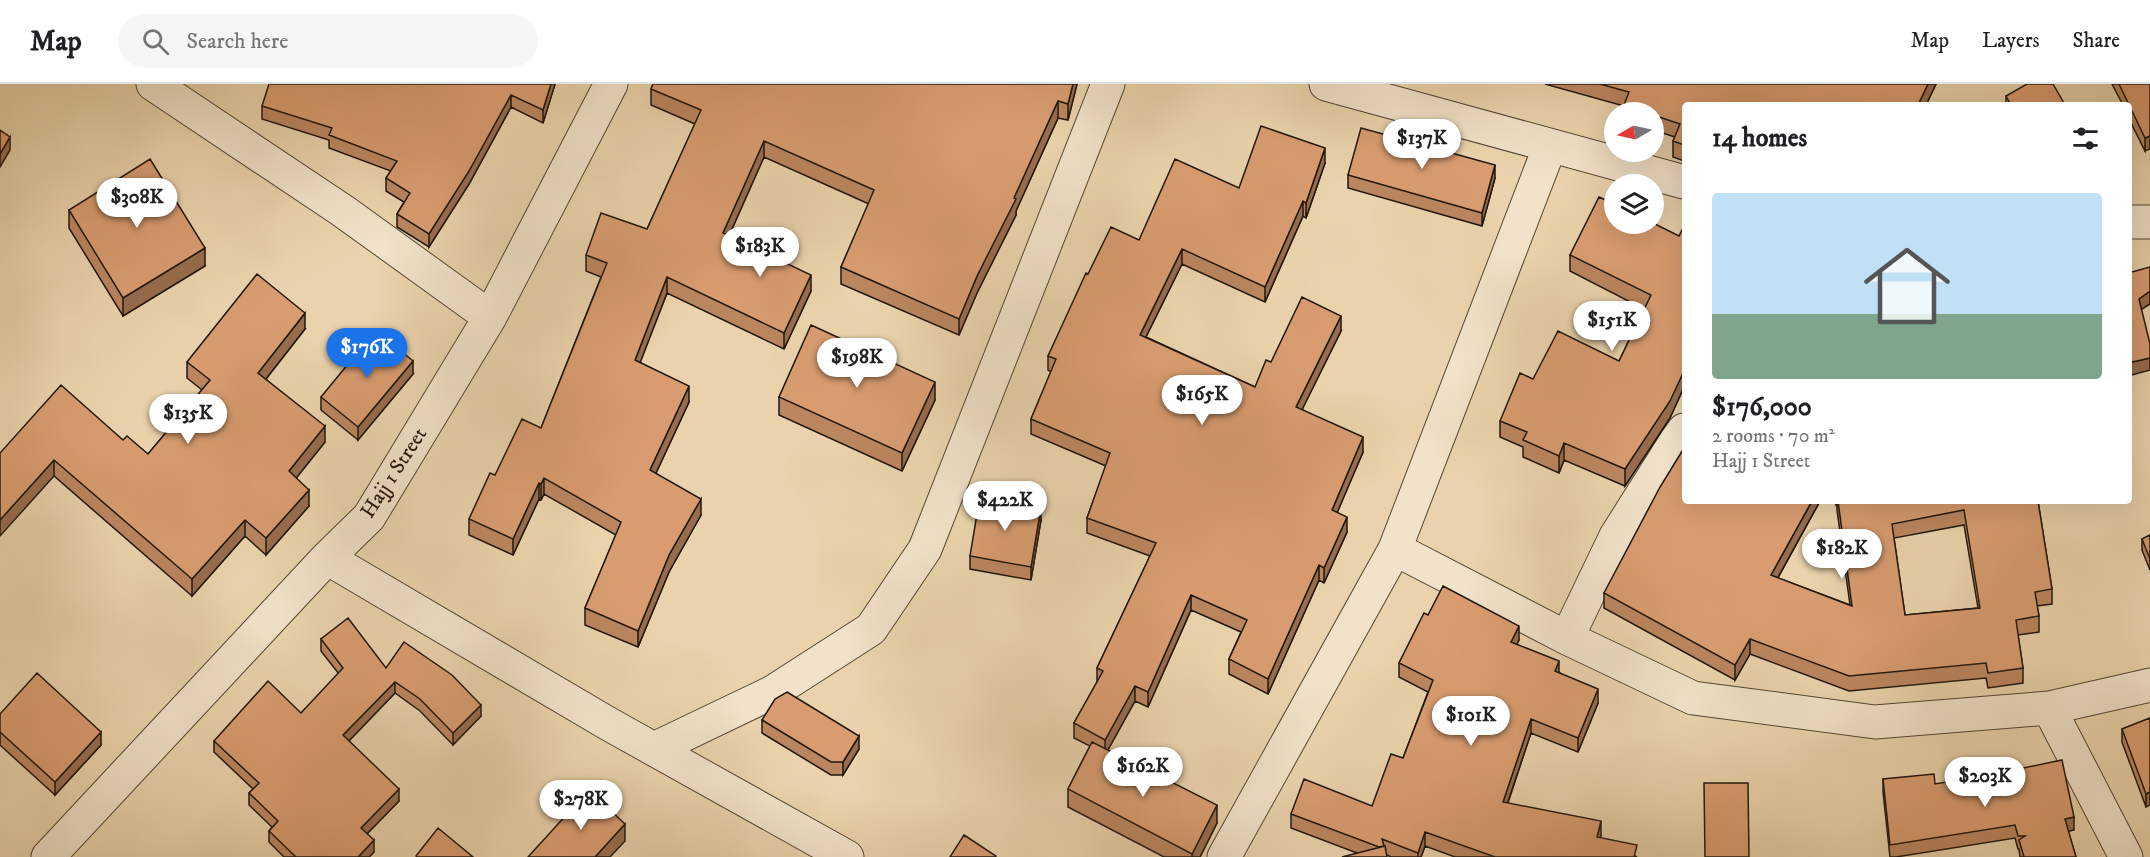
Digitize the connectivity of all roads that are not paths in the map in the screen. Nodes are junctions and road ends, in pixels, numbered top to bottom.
1 (153, 84) edge
2 (611, 84) edge
3 (1107, 84) edge
4 (1326, 84) edge
5 (1550, 146) junction
6 (1682, 181) edge
7 (2132, 222) edge
8 (2150, 222) edge
9 (490, 317) junction
10 (1682, 433) edge
11 (1395, 549) junction
12 (327, 558) junction
13 (1567, 638) junction
14 (2150, 686) edge
15 (2049, 708) junction
16 (654, 749) junction
17 (48, 857) edge
18 (847, 857) edge
19 (1224, 857) edge
20 (2126, 857) edge

1 - 9 street
2 - 9 street, Hajj 1 Street
3 - 16 street
4 - 5 street
5 - 6 street
5 - 11 street
7 - 8 street
9 - 12 street, Hajj 1 Street
10 - 13 street
11 - 13 street
11 - 19 street
12 - 16 street
12 - 17 street, Hajj 1 Street
13 - 15 street
14 - 15 street
15 - 20 street
16 - 18 street

